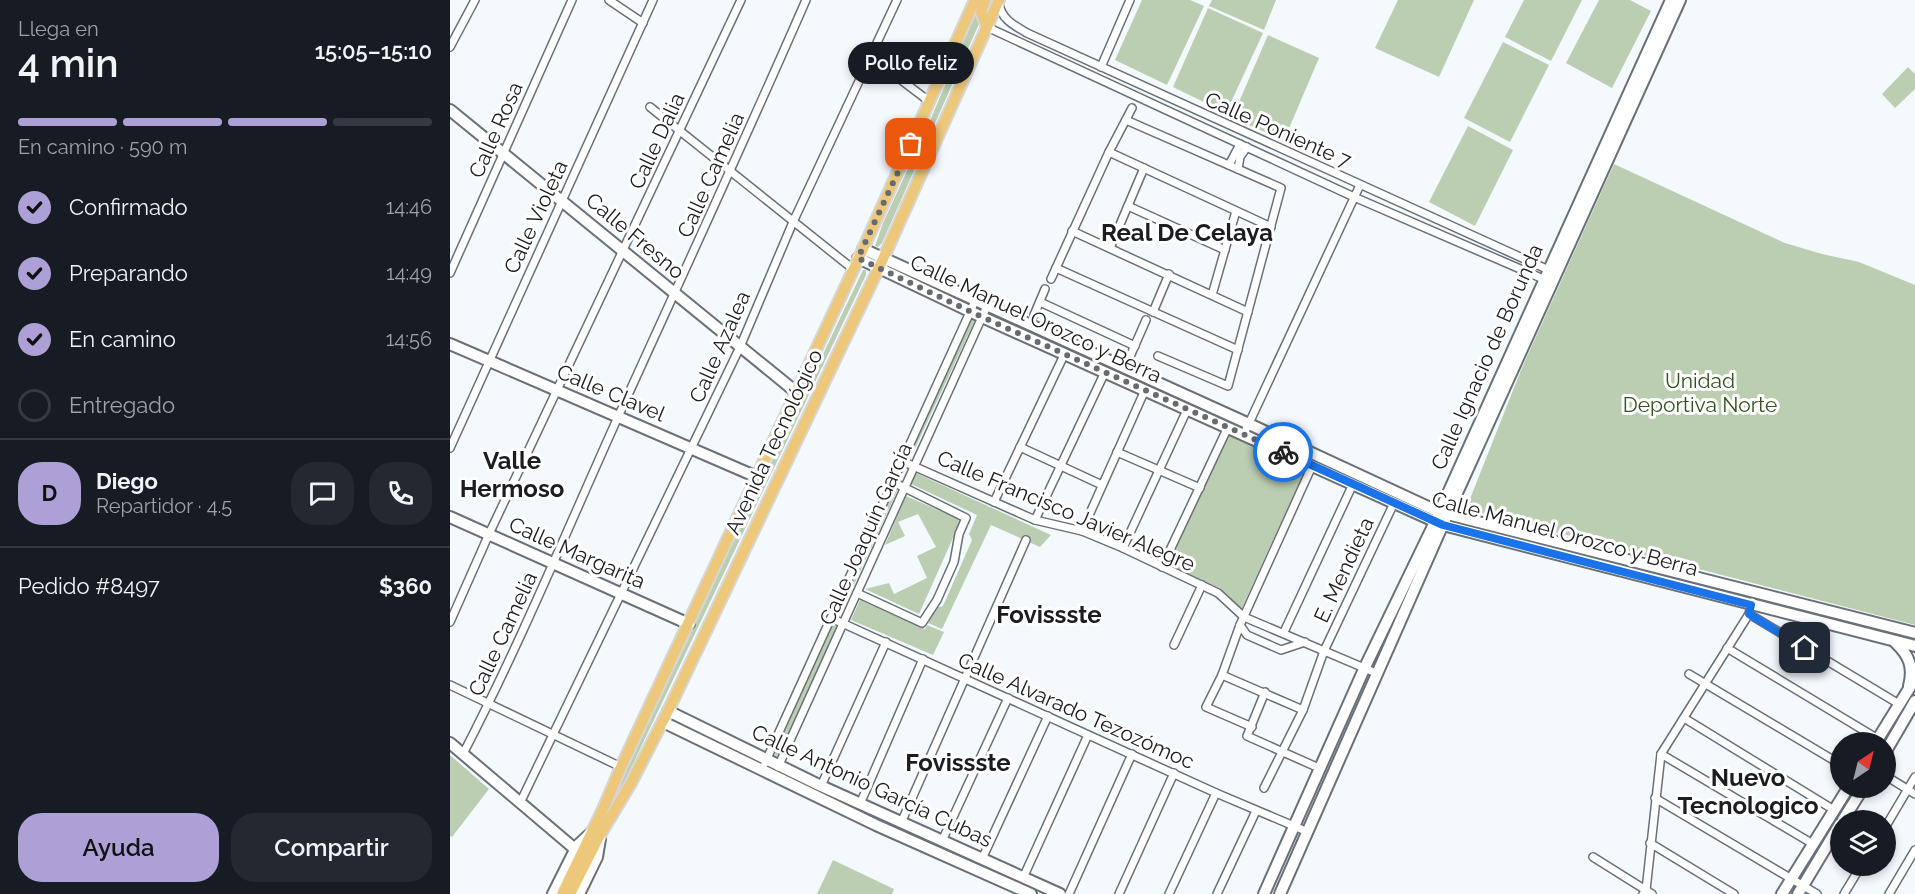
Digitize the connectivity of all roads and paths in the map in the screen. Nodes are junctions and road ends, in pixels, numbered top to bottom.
1 (572, 0) edge
2 (609, 0) edge
3 (653, 0) edge
4 (741, 0) edge
5 (806, 0) edge
6 (975, 0) edge
7 (985, 0) edge
8 (1130, 0) edge
9 (1671, 0) edge
10 (1680, 0) edge
11 (472, 1) edge
12 (895, 1) edge
13 (999, 1) edge
14 (643, 23) junction
15 (987, 27) junction
16 (450, 47) edge
17 (871, 57) junction
18 (1101, 68) junction
19 (930, 102) junction
20 (651, 107) dead end
21 (1132, 108) dead end
22 (450, 110) edge
23 (1126, 120) junction
24 (680, 130) junction
25 (1240, 144) junction
26 (1247, 147) junction
27 (1109, 152) junction
28 (504, 155) junction
29 (1229, 165) junction
30 (1144, 168) junction
31 (1238, 169) junction
32 (731, 171) junction
33 (1360, 185) junction
34 (1354, 197) junction
35 (561, 200) junction
36 (1128, 206) junction
37 (1236, 211) junction
38 (793, 222) junction
39 (1271, 227) junction
40 (1072, 231) junction
41 (1110, 248) junction
42 (1225, 250) junction
43 (623, 251) junction
44 (860, 254) junction
45 (881, 263) junction
46 (1056, 268) junction
47 (853, 269) junction
48 (450, 273) edge
49 (1169, 274) junction
50 (1550, 277) junction
51 (1051, 279) dead end
52 (1045, 289) dead end
53 (675, 295) junction
54 (1212, 295) junction
55 (1040, 302) junction
56 (973, 306) junction
57 (985, 312) junction
58 (1154, 312) junction
59 (1248, 312) junction
60 (1034, 315) dead end
61 (1146, 320) dead end
62 (450, 344) edge
63 (1135, 345) junction
64 (740, 347) junction
65 (1238, 350) junction
66 (1065, 353) junction
67 (1158, 356) dead end
68 (488, 361) junction
69 (1125, 368) junction
70 (1105, 372) junction
71 (556, 390) junction
72 (1145, 390) junction
73 (796, 392) junction
74 (1187, 410) junction
75 (618, 417) junction
76 (1249, 424) junction
77 (1228, 427) junction
78 (1244, 434) junction
79 (1020, 447) junction
80 (450, 448) edge
81 (691, 449) junction
82 (1118, 452) junction
83 (902, 460) junction
84 (1061, 465) junction
85 (915, 466) junction
86 (1312, 466) junction
87 (1159, 470) junction
88 (757, 477) junction
89 (893, 482) junction
90 (1353, 484) junction
91 (1102, 485) junction
92 (905, 487) junction
93 (1200, 488) junction
94 (994, 502) junction
95 (1394, 503) junction
96 (450, 517) edge
97 (1441, 518) junction
98 (1035, 520) junction
99 (1082, 531) junction
100 (489, 534) junction
101 (1026, 540) dead end
102 (1123, 548) junction
103 (554, 564) junction
104 (1162, 567) junction
105 (1202, 585) junction
106 (857, 593) junction
107 (621, 594) junction
108 (1751, 604) junction
109 (1244, 617) junction
110 (831, 618) junction
111 (450, 622) edge
112 (689, 624) junction
113 (843, 624) junction
114 (1240, 624) junction
115 (1284, 632) junction
116 (1915, 633) edge
117 (1892, 640) junction
118 (886, 642) junction
119 (1305, 642) junction
120 (1174, 645) dead end
121 (1915, 646) edge
122 (1727, 648) junction
123 (1324, 651) junction
124 (923, 659) junction
125 (1365, 667) junction
126 (1376, 673) junction
127 (1689, 674) dead end
128 (1222, 675) junction
129 (966, 679) junction
130 (1915, 679) edge
131 (1706, 683) junction
132 (450, 685) edge
133 (1907, 691) junction
134 (1265, 692) junction
135 (1008, 698) junction
136 (1915, 702) edge
137 (489, 703) junction
138 (1899, 704) junction
139 (1303, 710) junction
140 (668, 711) junction
141 (1048, 716) junction
142 (1684, 718) junction
143 (663, 722) junction
144 (1252, 727) junction
145 (1862, 732) edge
146 (1882, 732) edge
147 (1896, 734) edge
148 (554, 735) junction
149 (1088, 735) junction
150 (450, 743) edge
151 (730, 748) junction
152 (1282, 752) junction
153 (463, 754) junction
154 (1132, 754) junction
155 (1661, 754) junction
156 (1830, 758) edge
157 (764, 764) junction
158 (621, 767) junction
159 (1319, 768) junction
160 (777, 770) junction
161 (1174, 773) junction
162 (1915, 777) edge
163 (1896, 782) edge
164 (821, 786) junction
165 (1264, 788) dead end
166 (1908, 789) junction
167 (1216, 793) junction
168 (1915, 794) edge
169 (1655, 798) junction
170 (1842, 798) edge
171 (520, 803) junction
172 (860, 804) junction
173 (1834, 810) joint
174 (1896, 810) edge
175 (1256, 811) junction
176 (881, 813) junction
177 (1830, 816) edge
178 (901, 823) junction
179 (876, 825) junction
180 (1293, 827) junction
181 (1308, 832) junction
182 (596, 834) junction
183 (942, 841) junction
184 (1830, 841) edge
185 (1650, 843) junction
186 (1813, 844) junction
187 (575, 849) junction
188 (1915, 850) edge
189 (1593, 857) dead end
190 (982, 859) junction
191 (1856, 876) edge
192 (1023, 878) junction
193 (1792, 878) junction
194 (1800, 890) edge
195 (1647, 893) edge
196 (553, 894) edge
197 (562, 894) edge
198 (570, 894) edge
199 (579, 894) edge
200 (1030, 894) edge
201 (1060, 894) edge
202 (1069, 894) edge
203 (1119, 894) edge
204 (1169, 894) edge
205 (1218, 894) edge
206 (1264, 894) edge
207 (1280, 894) edge
208 (1734, 894) edge
209 (1782, 894) edge
210 (1817, 894) edge
211 (1844, 894) edge
212 (1889, 894) edge

1 - 28 street, Calle Rosa
2 - 14 street
3 - 14 street, Calle Violeta
4 - 24 street, Calle Dalia
5 - 32 street, Calle Camelia
6 - 19 main road, Avenida Tecnológico
7 - 15 main road
8 - 18 street
9 - 50 street, Calle Ignacio de Borunda
10 - 50 street, Calle Ignacio de Borunda
11 - 16 street
12 - 17 street, Calle Azalea
13 - 15 main road, Avenida Tecnológico
13 - 18 street, Calle Poniente 7
14 - 35 street, Calle Violeta
15 - 25 street, Calle Poniente 7
15 - 45 main road, Avenida Tecnológico
17 - 19 street
17 - 38 street, Calle Azalea
18 - 33 street, Calle Poniente 7
19 - 44 main road, Avenida Tecnológico
20 - 24 street
21 - 23 street
22 - 28 street, Calle Fresno
23 - 27 street
23 - 29 street
24 - 32 street
24 - 43 street, Calle Dalia
25 - 26 street, Calle Poniente 7
25 - 29 street
26 - 31 street
26 - 34 street, Calle Poniente 7
27 - 30 street
27 - 40 street
28 - 35 street, Calle Fresno
28 - 48 street, Calle Rosa
29 - 31 street
30 - 36 street
30 - 37 street
31 - 39 street
32 - 38 street
32 - 53 street, Calle Camelia
33 - 34 street
33 - 50 street, Calle Poniente 7
34 - 50 street, Calle Poniente 7
34 - 76 street
35 - 43 street, Calle Fresno
35 - 68 street, Calle Violeta
36 - 41 street
36 - 42 street
37 - 39 street
37 - 42 street
38 - 47 street
38 - 64 street, Calle Azalea
39 - 59 street
40 - 41 street
40 - 46 street
41 - 49 street
42 - 54 street
43 - 53 street, Calle Fresno
43 - 71 street, Calle Dalia
44 - 45 street, Calle Manuel Orozco y Berra
44 - 47 main road, Avenida Tecnológico
45 - 56 street, Calle Manuel Orozco y Berra
45 - 140 main road, Avenida Tecnológico
46 - 51 street
46 - 58 street
47 - 73 main road, Avenida Tecnológico
49 - 54 street
49 - 58 street
50 - 97 street, Calle Ignacio de Borunda
52 - 55 street
53 - 64 street, Calle Fresno
53 - 75 street, Calle Camelia
54 - 59 street
55 - 60 street
55 - 63 street
56 - 57 street, Calle Manuel Orozco y Berra
56 - 83 street, Calle Joaquín García
57 - 66 street, Calle Manuel Orozco y Berra
57 - 69 street, Calle Manuel Orozco y Berra
57 - 85 street, Calle Joaquín García
58 - 65 street
59 - 65 street
61 - 63 street
62 - 68 street, Calle Clavel
63 - 69 street
64 - 73 street, Calle Fresno
64 - 81 street, Calle Azalea
65 - 67 street
66 - 70 street, Calle Manuel Orozco y Berra
66 - 79 street
68 - 71 street, Calle Clavel
68 - 80 street, Calle Violeta
69 - 76 street, Calle Manuel Orozco y Berra
70 - 72 street, Calle Manuel Orozco y Berra
70 - 84 street
71 - 75 street, Calle Clavel
71 - 100 street, Calle Dalia
72 - 74 street, Calle Manuel Orozco y Berra
72 - 82 street
73 - 88 main road, Avenida Tecnológico
74 - 77 street, Calle Manuel Orozco y Berra
74 - 87 street
75 - 81 street, Calle Clavel
75 - 103 street, Calle Camelia
76 - 78 street
76 - 97 street, Calle Manuel Orozco y Berra
77 - 78 street, Calle Manuel Orozco y Berra
77 - 93 street
78 - 86 street, Calle Manuel Orozco y Berra
79 - 84 street
79 - 94 street
81 - 88 street, Calle Clavel
81 - 107 street, Calle Azalea
82 - 87 street
82 - 91 street
83 - 85 street, Calle Francisco Javier Alegre
83 - 89 street, Calle Joaquín García
84 - 91 street
84 - 98 street
85 - 92 street, Calle Joaquín García
85 - 94 street, Calle Francisco Javier Alegre
86 - 90 street, Calle Manuel Orozco y Berra
86 - 109 street
87 - 93 street
87 - 102 street
88 - 112 main road, Avenida Tecnológico
89 - 92 street
89 - 110 street, Calle Joaquín García
90 - 95 street, Calle Manuel Orozco y Berra
90 - 115 street
91 - 99 street
92 - 106 street, Calle Joaquín García
92 - 106 street
93 - 104 street
94 - 98 street, Calle Francisco Javier Alegre
95 - 97 street, Calle Manuel Orozco y Berra
95 - 123 street, E. Mendieta
96 - 100 street, Calle Margarita
97 - 108 street, Calle Manuel Orozco y Berra
97 - 125 street, Calle Ignacio de Borunda
97 - 126 street, Calle Ignacio de Borunda
98 - 99 street, Calle Francisco Javier Alegre
99 - 102 street, Calle Francisco Javier Alegre
100 - 103 street, Calle Margarita
100 - 111 street, Calle Dalia
101 - 129 street
102 - 104 street, Calle Francisco Javier Alegre
103 - 107 street, Calle Margarita
103 - 137 street, Calle Camelia
104 - 105 street, Calle Francisco Javier Alegre
105 - 109 street, Calle Francisco Javier Alegre
105 - 120 street
106 - 113 street, Calle Joaquín García
107 - 112 street, Calle Margarita
107 - 148 street, Calle Azalea
108 - 116 street, Calle Manuel Orozco y Berra
108 - 117 street, Calle Manuel Orozco y Berra
108 - 122 street
108 - 138 street
109 - 114 street
109 - 115 street, Calle Francisco Javier Alegre
110 - 113 street, Calle Alvarado Tezozómoc
110 - 157 street, Calle Joaquín García
112 - 158 main road, Avenida Tecnológico
113 - 118 street, Calle Alvarado Tezozómoc
113 - 160 street, Calle Joaquín García
114 - 119 street
114 - 128 street
115 - 119 street, Calle Francisco Javier Alegre
117 - 121 street, Calle Manuel Orozco y Berra
117 - 133 street
118 - 124 street, Calle Alvarado Tezozómoc
118 - 164 street
119 - 123 street, Calle Francisco Javier Alegre
122 - 131 street
122 - 145 street
123 - 125 street, Calle Francisco Javier Alegre
123 - 139 street, E. Mendieta
124 - 129 street, Calle Alvarado Tezozómoc
124 - 172 street
125 - 126 street, Calle Francisco Javier Alegre
125 - 159 street, Calle Ignacio de Borunda
126 - 181 street, Calle Ignacio de Borunda
127 - 131 street
128 - 134 street
128 - 144 street
129 - 135 street, Calle Alvarado Tezozómoc
129 - 178 street
130 - 133 street
131 - 142 street
131 - 156 street
132 - 137 street
133 - 138 street
134 - 139 street
134 - 144 street
135 - 141 street, Calle Alvarado Tezozómoc
135 - 183 street
136 - 147 street
137 - 148 street
137 - 153 street, Calle Camelia
138 - 146 street
139 - 152 street, E. Mendieta
140 - 143 main road, Avenida Tecnológico
140 - 151 street, Calle Antonio García Cubas
141 - 149 street, Calle Alvarado Tezozómoc
141 - 190 street
142 - 155 street
142 - 173 street
143 - 151 street, Calle Antonio García Cubas
143 - 182 main road, Avenida Tecnológico
144 - 152 street
148 - 158 street
148 - 171 street, Calle Azalea
149 - 154 street, Calle Alvarado Tezozómoc
149 - 192 street
150 - 153 street
151 - 157 street, Calle Antonio García Cubas
152 - 159 street
152 - 165 street, E. Mendieta
153 - 171 street
154 - 161 street, Calle Alvarado Tezozómoc
154 - 202 street
155 - 169 street
155 - 186 street
157 - 160 street, Calle Antonio García Cubas
158 - 182 main road, Avenida Tecnológico
159 - 180 street, Calle Ignacio de Borunda
160 - 164 street, Calle Antonio García Cubas
160 - 179 street, Calle Antonio García Cubas
161 - 167 street, Calle Alvarado Tezozómoc
161 - 203 street
162 - 166 street
163 - 166 street
164 - 172 street, Calle Antonio García Cubas
166 - 168 street
166 - 174 street
167 - 175 street, Calle Alvarado Tezozómoc
167 - 204 street
169 - 185 street
169 - 193 street
170 - 173 street
171 - 187 street
172 - 176 street, Calle Antonio García Cubas
175 - 180 street, Calle Alvarado Tezozómoc
175 - 205 street
176 - 178 street, Calle Antonio García Cubas
176 - 179 street
177 - 186 street
178 - 183 street, Calle Antonio García Cubas
179 - 200 street, Calle Antonio García Cubas
180 - 181 street, Calle Alvarado Tezozómoc
180 - 206 street, Calle Ignacio de Borunda
181 - 207 street, Calle Ignacio de Borunda
182 - 187 street
182 - 197 main road, Avenida Tecnológico
182 - 198 main road, Avenida Tecnológico
182 - 199 street
183 - 190 street, Calle Antonio García Cubas
184 - 194 street
185 - 195 street
185 - 208 street
186 - 193 street
187 - 196 street
188 - 212 street
189 - 195 street
190 - 192 street, Calle Antonio García Cubas
191 - 211 street
192 - 201 street, Calle Antonio García Cubas
193 - 194 street
193 - 209 street
194 - 210 street

